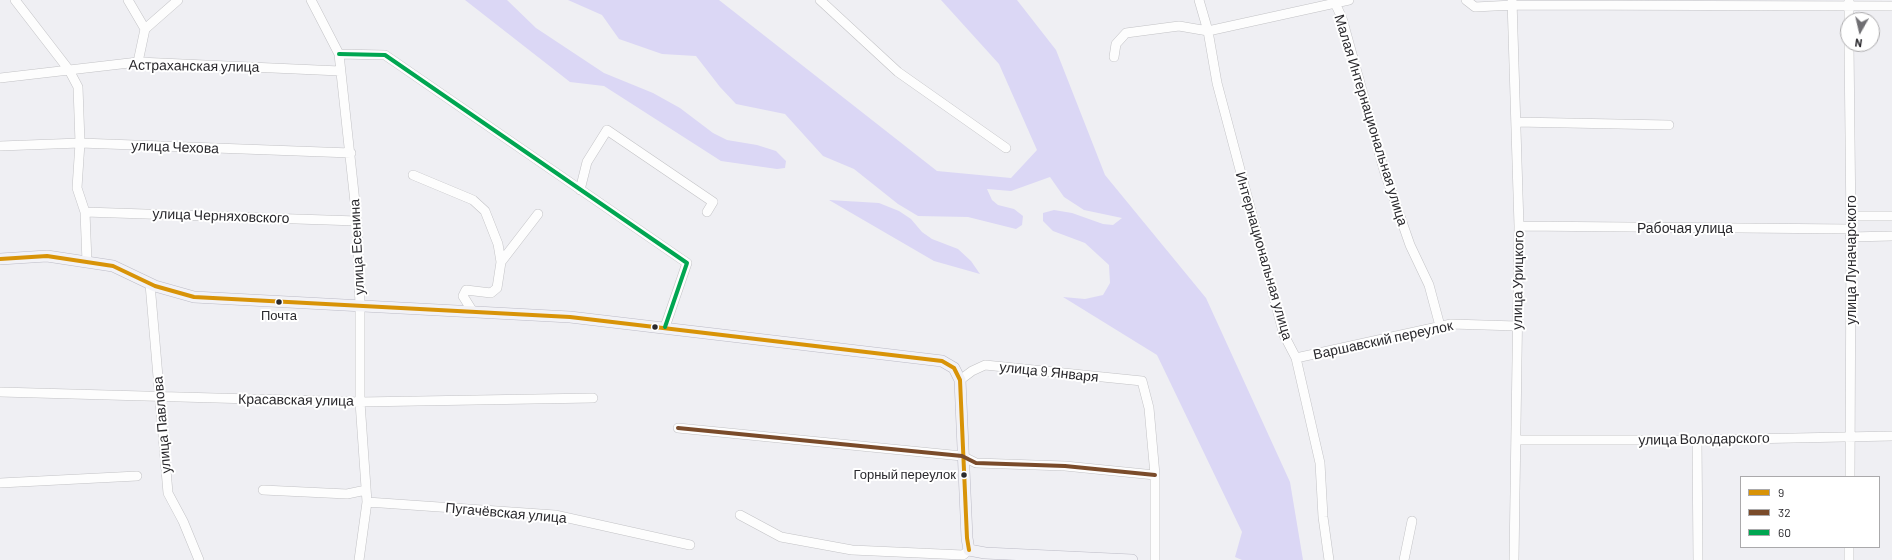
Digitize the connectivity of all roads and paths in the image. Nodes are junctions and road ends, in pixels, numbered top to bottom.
1 (15, 0) edge
2 (128, 0) edge
3 (178, 0) edge
4 (310, 0) edge
5 (820, 0) edge
6 (1199, 0) edge
7 (1349, 0) edge
8 (1466, 0) edge
9 (1335, 3) junction
10 (1513, 3) edge
11 (1849, 3) edge
12 (1892, 6) edge
13 (145, 29) junction
14 (1208, 31) junction
15 (1850, 52) edge
16 (339, 54) junction
17 (1114, 57) dead end
18 (138, 62) junction
19 (69, 70) junction
20 (340, 71) junction
21 (0, 78) edge
22 (1516, 122) junction
23 (1669, 125) dead end
24 (80, 144) junction
25 (0, 146) edge
26 (1006, 148) dead end
27 (351, 153) junction
28 (413, 174) dead end
29 (580, 190) junction
30 (85, 212) junction
31 (707, 212) dead end
32 (538, 214) dead end
33 (1851, 216) junction
34 (1892, 216) edge
35 (357, 220) junction
36 (1519, 226) junction
37 (1851, 233) junction
38 (1892, 236) edge
39 (0, 259) edge
40 (87, 262) junction
41 (501, 262) junction
42 (150, 284) junction
43 (360, 306) junction
44 (473, 312) junction
45 (1440, 326) junction
46 (1517, 326) junction
47 (666, 327) junction
48 (1296, 358) junction
49 (960, 380) junction
50 (0, 392) edge
51 (160, 397) junction
52 (593, 398) dead end
53 (360, 402) junction
54 (678, 428) dead end
55 (1892, 436) edge
56 (1850, 437) junction
57 (1516, 440) junction
58 (1697, 440) junction
59 (962, 456) junction
60 (1155, 475) junction
61 (137, 476) dead end
62 (1850, 476) edge
63 (0, 483) edge
64 (263, 490) dead end
65 (366, 490) junction
66 (367, 502) junction
67 (740, 515) dead end
68 (1412, 521) dead end
69 (690, 545) dead end
70 (1849, 548) edge
71 (965, 555) edge
72 (199, 560) edge
73 (359, 560) edge
74 (1132, 560) edge
75 (1155, 560) edge
76 (1329, 560) edge
77 (1404, 560) edge
78 (1514, 560) edge
79 (1698, 560) edge
80 (1849, 560) edge

1 - 19 street
2 - 13 street
3 - 13 street
4 - 16 street
5 - 26 street
6 - 14 street, Интернациональная улица
7 - 9 street
8 - 10 street
9 - 14 street
9 - 45 street, Малая Интернациональная улица
10 - 11 street
10 - 22 street, улица Урицкого
11 - 12 street
13 - 18 street
14 - 17 street
14 - 48 street, Интернациональная улица
15 - 33 street, улица Луначарского
16 - 20 street, улица Есенина
16 - 29 street
18 - 19 street, Астраханская улица
18 - 20 street, Астраханская улица
19 - 21 street, Астраханская улица
19 - 24 street
20 - 27 street, улица Есенина
22 - 23 street
22 - 36 street, улица Урицкого
24 - 25 street, улица Чехова
24 - 27 street, улица Чехова
24 - 30 street
27 - 35 street, улица Есенина
28 - 41 street
29 - 31 street
29 - 47 street
30 - 35 street, улица Черняховского
30 - 40 street
32 - 41 street
33 - 34 street
33 - 37 street, улица Луначарского
35 - 43 street, улица Есенина
36 - 37 street, Рабочая улица
36 - 46 street, улица Урицкого
37 - 38 street, Рабочая улица
37 - 56 street, улица Луначарского
39 - 40 main road
40 - 42 main road
41 - 44 street
42 - 43 main road
42 - 51 street, улица Павлова
43 - 44 main road
43 - 53 street, улица Есенина
44 - 47 main road
45 - 46 street, Варшавский переулок
45 - 48 street, Варшавский переулок
46 - 57 street, улица Урицкого
47 - 49 main road
48 - 76 street, Интернациональная улица
49 - 59 main road
49 - 60 street, улица 9 Января
50 - 51 street, Красавская улица
51 - 53 street, Красавская улица
51 - 72 street, улица Павлова
52 - 53 street, Красавская улица
53 - 65 street, улица Есенина
54 - 59 street
55 - 56 street, улица Володарского
56 - 58 street, улица Володарского
56 - 62 street, улица Луначарского
57 - 58 street, улица Володарского
57 - 78 street, улица Урицкого
58 - 79 street
59 - 60 street
59 - 71 main road
60 - 75 street
61 - 63 street
64 - 65 street
65 - 66 street, улица Есенина
66 - 69 street, Пугачёвская улица
66 - 73 street, улица Есенина
67 - 71 street
68 - 77 street
70 - 80 street
71 - 74 main road

